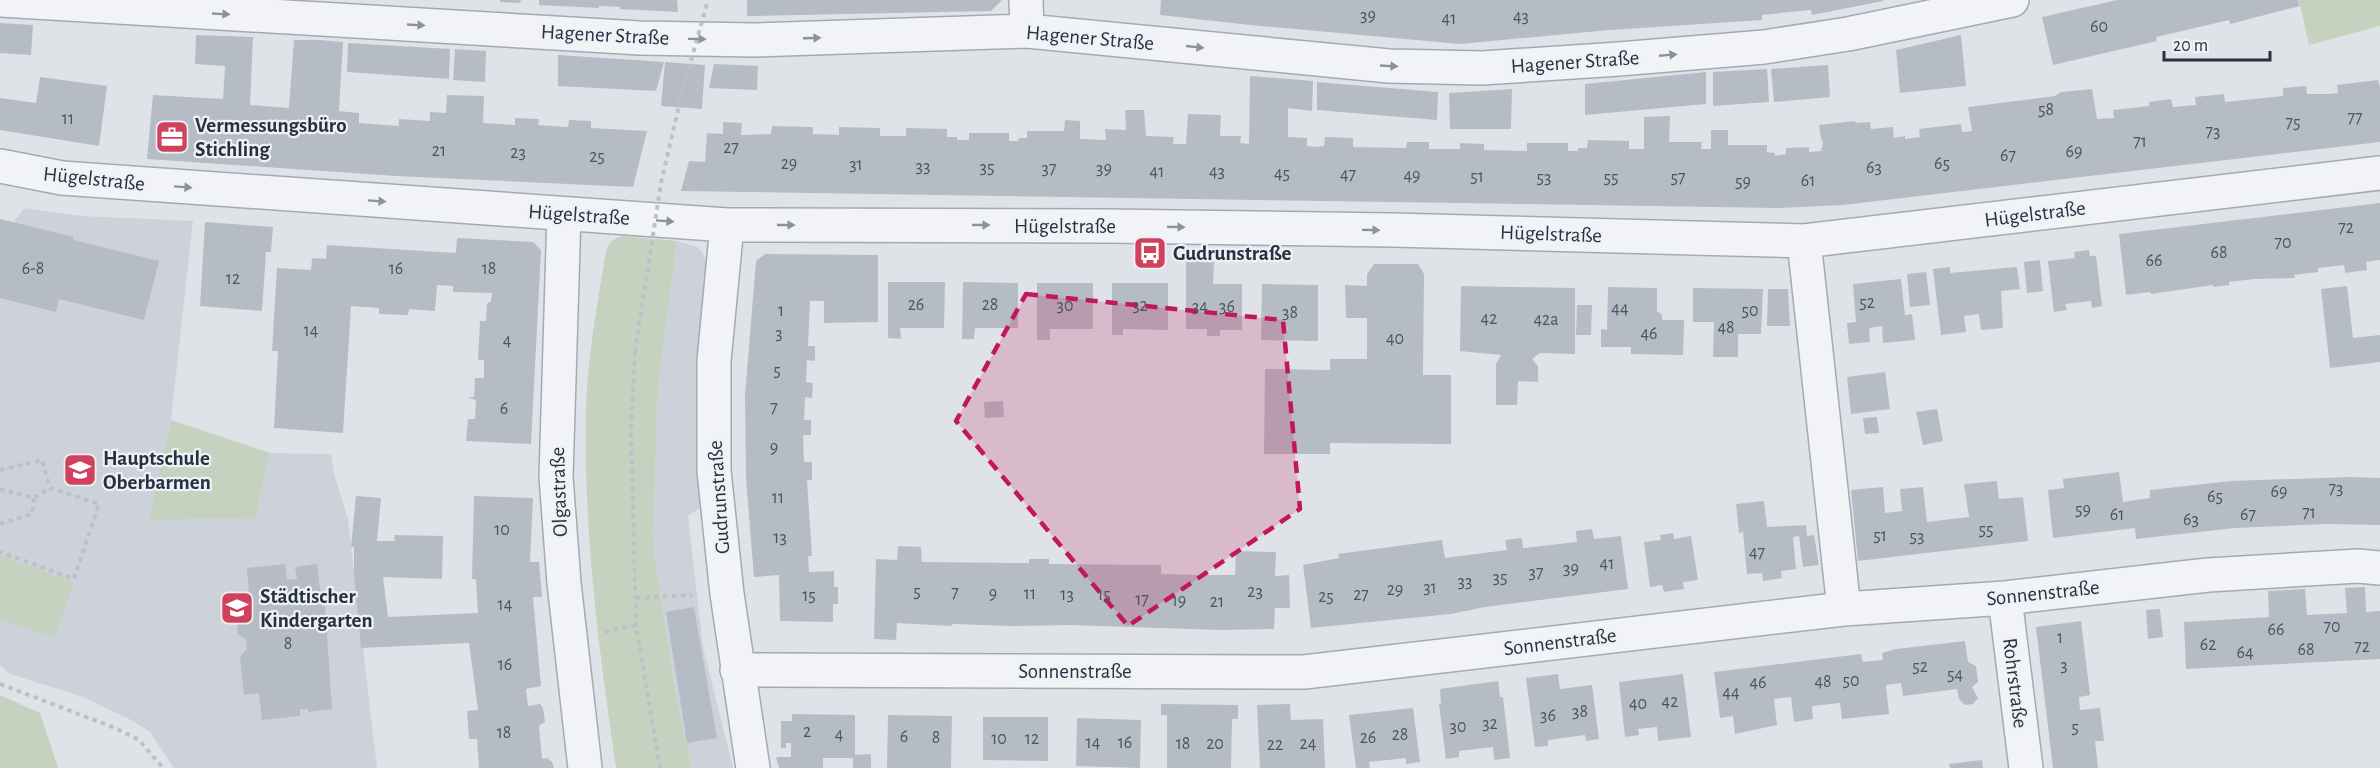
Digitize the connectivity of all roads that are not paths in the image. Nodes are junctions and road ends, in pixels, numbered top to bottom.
1 (0, 0) edge
2 (2012, 0) edge
3 (162, 5) edge
4 (1027, 15) edge
5 (0, 166) edge
6 (2380, 173) edge
7 (564, 214) junction
8 (727, 225) junction
9 (1804, 241) junction
10 (2380, 568) edge
11 (2005, 598) junction
12 (1844, 609) junction
13 (737, 669) junction
14 (585, 768) edge
15 (753, 768) edge
16 (2026, 768) edge

1 - 3 street, Hagener Straße
4 -> 2 street, Hagener Straße
3 -> 4 street, Hagener Straße
5 -> 7 street, Hügelstraße
6 - 9 street, Hügelstraße
7 -> 8 street, Hügelstraße
7 - 14 street, Olgastraße
8 -> 9 street, Hügelstraße
8 - 13 street, Gudrunstraße
9 - 12 street
10 - 11 street, Sonnenstraße
11 - 12 street, Sonnenstraße
11 - 16 street, Rohrstraße
12 - 13 street, Sonnenstraße
13 - 15 street, Gudrunstraße

